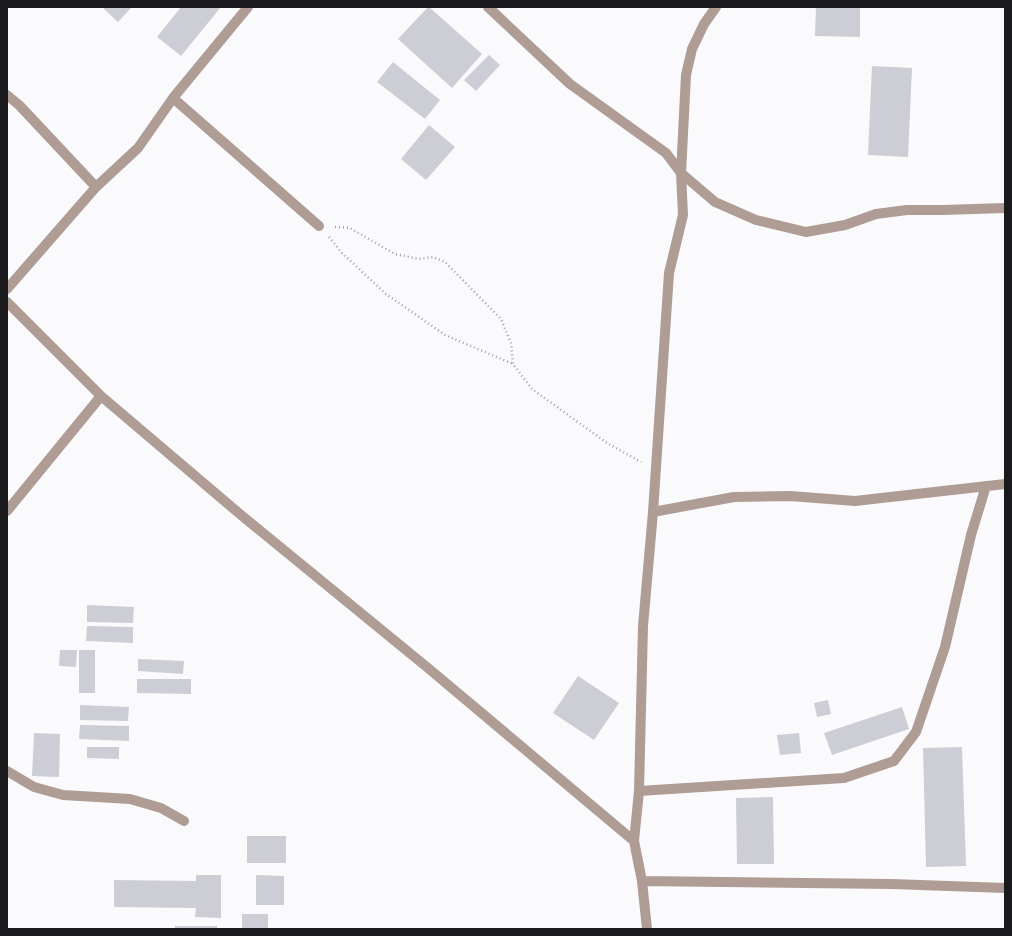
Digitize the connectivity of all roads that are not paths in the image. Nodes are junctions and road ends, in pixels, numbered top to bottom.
1 (248, 7) edge
2 (488, 7) edge
3 (716, 7) edge
4 (7, 95) edge
5 (173, 98) junction
6 (681, 172) junction
7 (96, 187) junction
8 (1005, 208) edge
9 (320, 226) road end
10 (7, 289) edge
11 (7, 302) edge
12 (101, 396) junction
13 (1005, 484) edge
14 (986, 486) junction
15 (7, 511) edge
16 (652, 512) junction
17 (7, 771) edge
18 (639, 791) junction
19 (184, 821) dead end
20 (634, 841) junction
21 (642, 881) junction
22 (1005, 888) edge
23 (647, 929) edge

1 - 5 street
2 - 6 street
3 - 6 street
4 - 7 street
5 - 7 street
5 - 9 street
6 - 8 street
6 - 16 street
7 - 10 street
11 - 12 street
12 - 15 street
12 - 20 street
13 - 14 street
14 - 16 street
14 - 18 street
16 - 18 street
17 - 19 street
18 - 20 street
20 - 21 street
21 - 22 street
21 - 23 street

